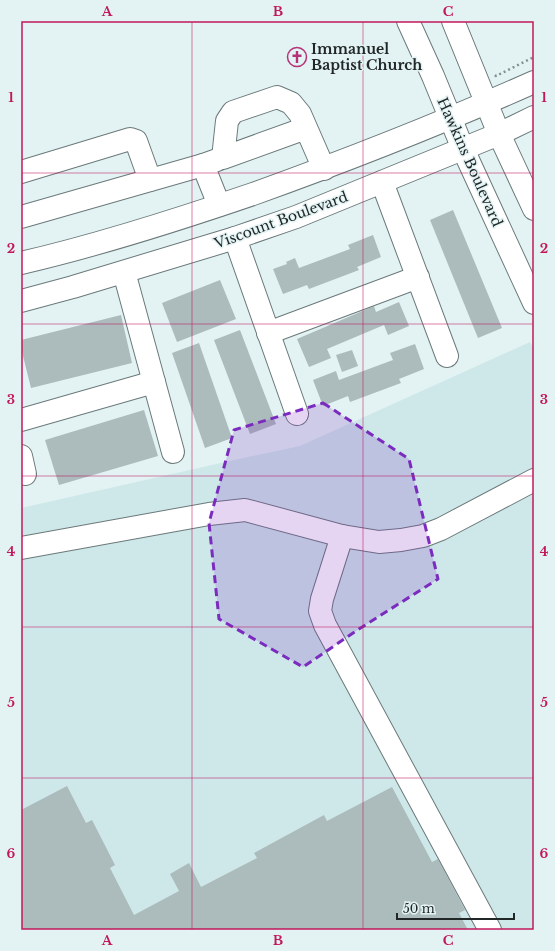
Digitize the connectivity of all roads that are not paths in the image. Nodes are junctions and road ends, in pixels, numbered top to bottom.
1 (408, 21) edge
2 (452, 21) edge
3 (534, 82) edge
4 (486, 103) junction
5 (534, 117) edge
6 (450, 118) junction
7 (306, 128) junction
8 (499, 134) junction
9 (463, 149) junction
10 (213, 161) junction
11 (324, 169) junction
12 (21, 172) edge
13 (150, 180) junction
14 (382, 182) junction
15 (219, 205) junction
16 (534, 209) edge
17 (21, 216) edge
18 (235, 238) junction
19 (21, 263) edge
20 (124, 272) junction
21 (418, 277) junction
22 (21, 301) edge
23 (534, 303) edge
24 (268, 333) junction
25 (447, 356) dead end
26 (154, 382) junction
27 (297, 414) dead end
28 (21, 420) edge
29 (173, 452) dead end
30 (534, 480) edge
31 (342, 536) junction
32 (21, 548) edge
33 (490, 930) edge

1 - 6 main road, Hawkins Boulevard
2 - 4 main road
3 - 4 main road
4 - 6 main road
4 - 8 main road
5 - 8 main road, Viscount Boulevard
6 - 9 main road, Hawkins Boulevard
6 - 11 main road
7 - 10 main road
7 - 10 main road
7 - 11 main road
8 - 9 main road, Viscount Boulevard
8 - 16 main road
9 - 14 main road, Viscount Boulevard
9 - 23 main road, Hawkins Boulevard
10 - 13 main road
10 - 15 main road
11 - 15 main road
12 - 13 main road
13 - 17 main road
14 - 18 main road, Viscount Boulevard
14 - 21 main road
15 - 19 main road
18 - 20 main road, Viscount Boulevard
18 - 24 main road
20 - 22 main road, Viscount Boulevard
20 - 26 main road
21 - 24 main road
21 - 25 main road
24 - 27 main road
26 - 28 main road
26 - 29 main road
30 - 31 main road
31 - 32 main road
31 - 33 main road

